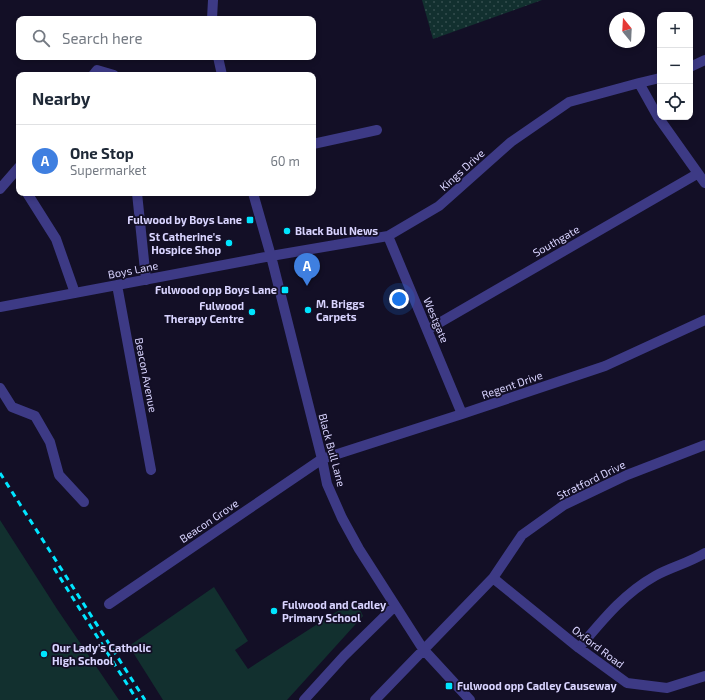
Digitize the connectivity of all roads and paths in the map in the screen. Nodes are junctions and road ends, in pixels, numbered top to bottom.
1 (213, 0) edge
2 (212, 16) edge
3 (219, 60) edge
4 (705, 60) edge
5 (693, 66) edge
6 (221, 72) edge
7 (657, 79) edge
8 (638, 83) junction
9 (657, 109) edge
10 (664, 120) edge
11 (377, 130) dead end
12 (316, 143) edge
13 (16, 174) edge
14 (697, 174) junction
15 (705, 183) edge
16 (0, 190) edge
17 (29, 196) edge
18 (137, 196) edge
19 (254, 196) edge
20 (388, 236) junction
21 (270, 256) junction
22 (146, 280) junction
23 (117, 285) junction
24 (75, 293) junction
25 (0, 307) edge
26 (705, 320) edge
27 (427, 330) junction
28 (0, 388) edge
29 (462, 414) junction
30 (705, 445) edge
31 (322, 459) junction
32 (151, 470) dead end
33 (84, 502) dead end
34 (705, 553) edge
35 (493, 578) junction
36 (110, 604) dead end
37 (395, 606) junction
38 (579, 648) junction
39 (423, 649) junction
40 (705, 676) edge
41 (304, 700) edge
42 (375, 700) edge
43 (470, 700) edge

1 - 2 street
3 - 6 street
4 - 5 street
7 - 8 street, Kings Drive
8 - 9 street
8 - 20 street, Kings Drive
10 - 14 street
11 - 12 street
13 - 16 street
14 - 15 street
14 - 27 street, Southgate
17 - 24 street
18 - 22 street
19 - 21 street, Black Bull Lane
20 - 21 street, Kings Drive
20 - 27 street, Westgate
21 - 22 street, Boys Lane
21 - 31 street, Black Bull Lane
22 - 23 street, Boys Lane
23 - 24 street, Boys Lane
23 - 32 street, Beacon Avenue
24 - 25 street, Boys Lane
26 - 29 street, Regent Drive
27 - 29 street, Westgate
28 - 33 street
29 - 31 street, Regent Drive
30 - 35 street, Stratford Drive
31 - 36 street, Beacon Grove
31 - 37 street, Black Bull Lane
34 - 38 street
35 - 38 street, Oxford Road
35 - 39 street, Stratford Drive
37 - 39 street, Black Bull Lane
37 - 41 street
38 - 40 street, Oxford Road
39 - 42 street, Stratford Drive
39 - 43 street, Black Bull Lane

